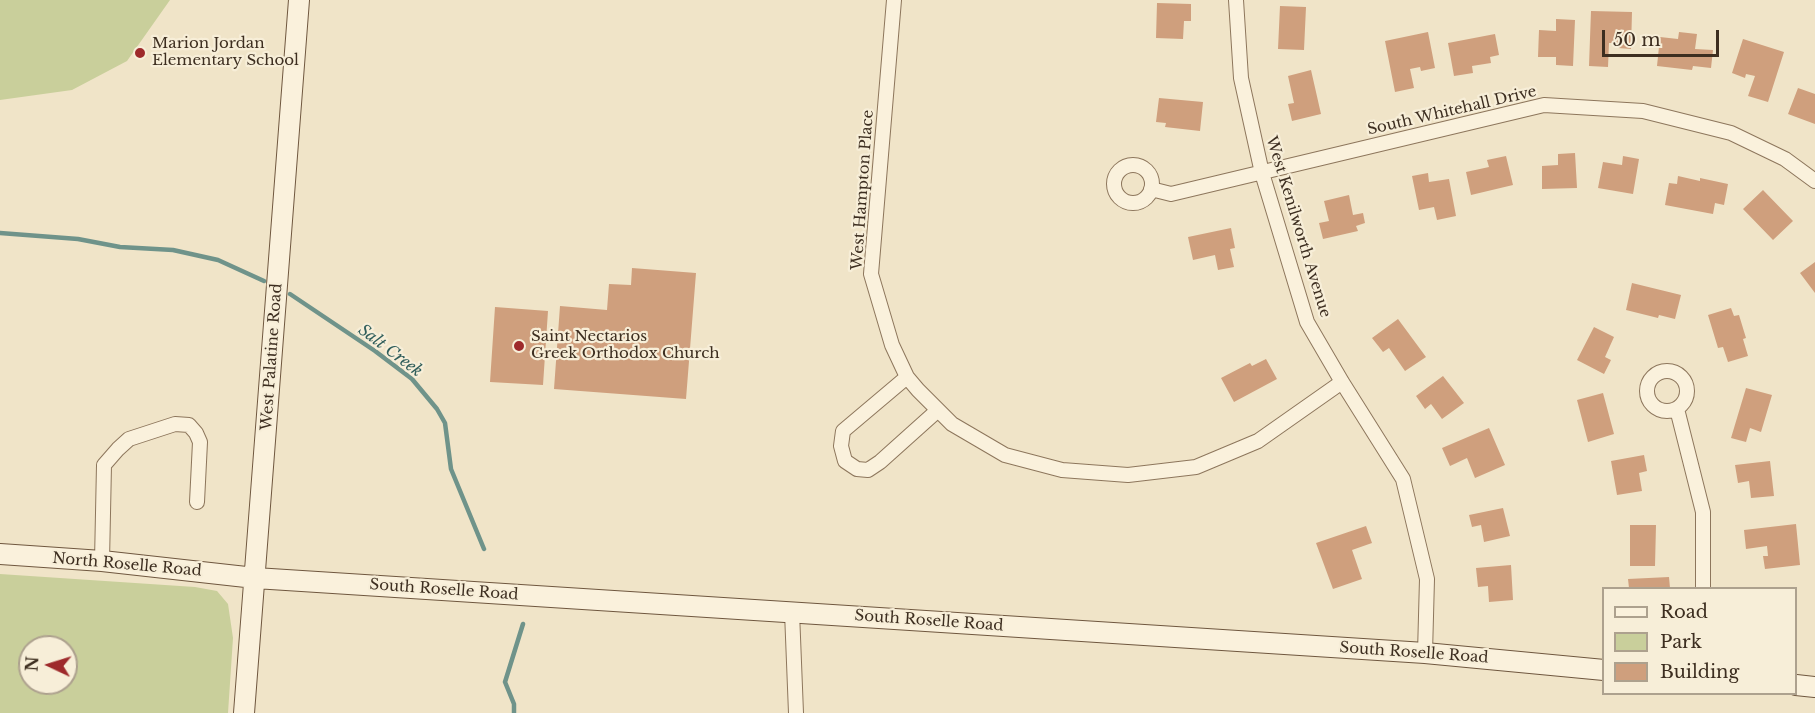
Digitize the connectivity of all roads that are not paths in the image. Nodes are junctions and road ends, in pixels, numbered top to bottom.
1 (299, 0) edge
2 (894, 0) edge
3 (1236, 0) edge
4 (1262, 172) junction
5 (1815, 181) edge
6 (1151, 189) dead end
7 (907, 376) junction
8 (1342, 382) junction
9 (1677, 408) dead end
10 (938, 410) junction
11 (197, 502) dead end
12 (0, 554) edge
13 (102, 561) junction
14 (255, 578) junction
15 (1703, 587) edge
16 (792, 612) junction
17 (1425, 653) junction
18 (1602, 670) edge
19 (1797, 686) edge
20 (1815, 687) edge
21 (244, 713) edge
22 (796, 713) edge

1 - 14 main road, West Palatine Road
2 - 7 street, West Hampton Place
3 - 4 street, West Kenilworth Avenue
4 - 5 street, South Whitehall Drive
4 - 6 street, South Whitehall Drive
4 - 8 street, West Kenilworth Avenue
7 - 10 street, West Hampton Place
7 - 10 street
8 - 10 street, West Hampton Place
8 - 17 street, West Kenilworth Avenue
9 - 15 street
11 - 13 street
12 - 13 main road, North Roselle Road
13 - 14 main road, North Roselle Road
14 - 16 main road, South Roselle Road
14 - 21 main road, West Palatine Road
16 - 17 main road, South Roselle Road
16 - 22 street
17 - 18 main road, South Roselle Road
19 - 20 main road

